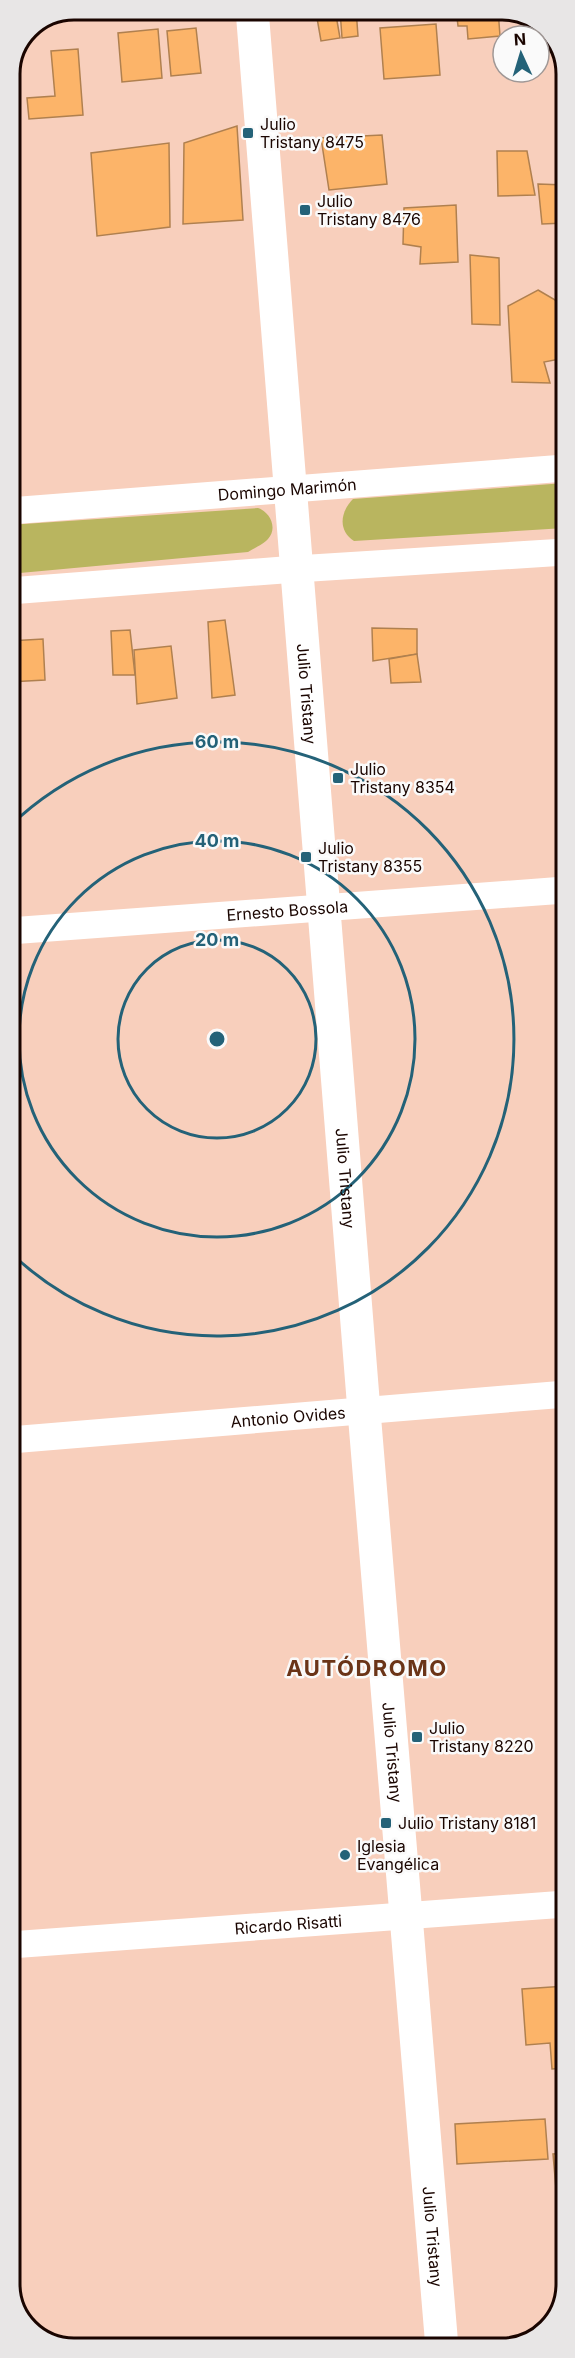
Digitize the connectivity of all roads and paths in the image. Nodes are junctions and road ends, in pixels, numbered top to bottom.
1 (253, 20) edge
2 (556, 469) edge
3 (290, 490) junction
4 (20, 510) edge
5 (556, 553) edge
6 (296, 569) junction
7 (20, 590) edge
8 (556, 891) edge
9 (323, 908) junction
10 (20, 930) edge
11 (556, 1395) edge
12 (364, 1411) junction
13 (20, 1439) edge
14 (556, 1905) edge
15 (406, 1915) junction
16 (20, 1944) edge
17 (441, 2338) edge

1 - 3 main road, Julio Tristany
2 - 3 street, Domingo Marimón
3 - 4 street, Domingo Marimón
3 - 6 main road, Julio Tristany
5 - 6 street
6 - 7 street
6 - 9 main road, Julio Tristany
8 - 9 street, Ernesto Bossola
9 - 10 street, Ernesto Bossola
9 - 12 main road, Julio Tristany
11 - 12 street, Antonio Ovides
12 - 13 street, Antonio Ovides
12 - 15 main road, Julio Tristany
14 - 15 street, Ricardo Risatti
15 - 16 street, Ricardo Risatti
15 - 17 main road, Julio Tristany

